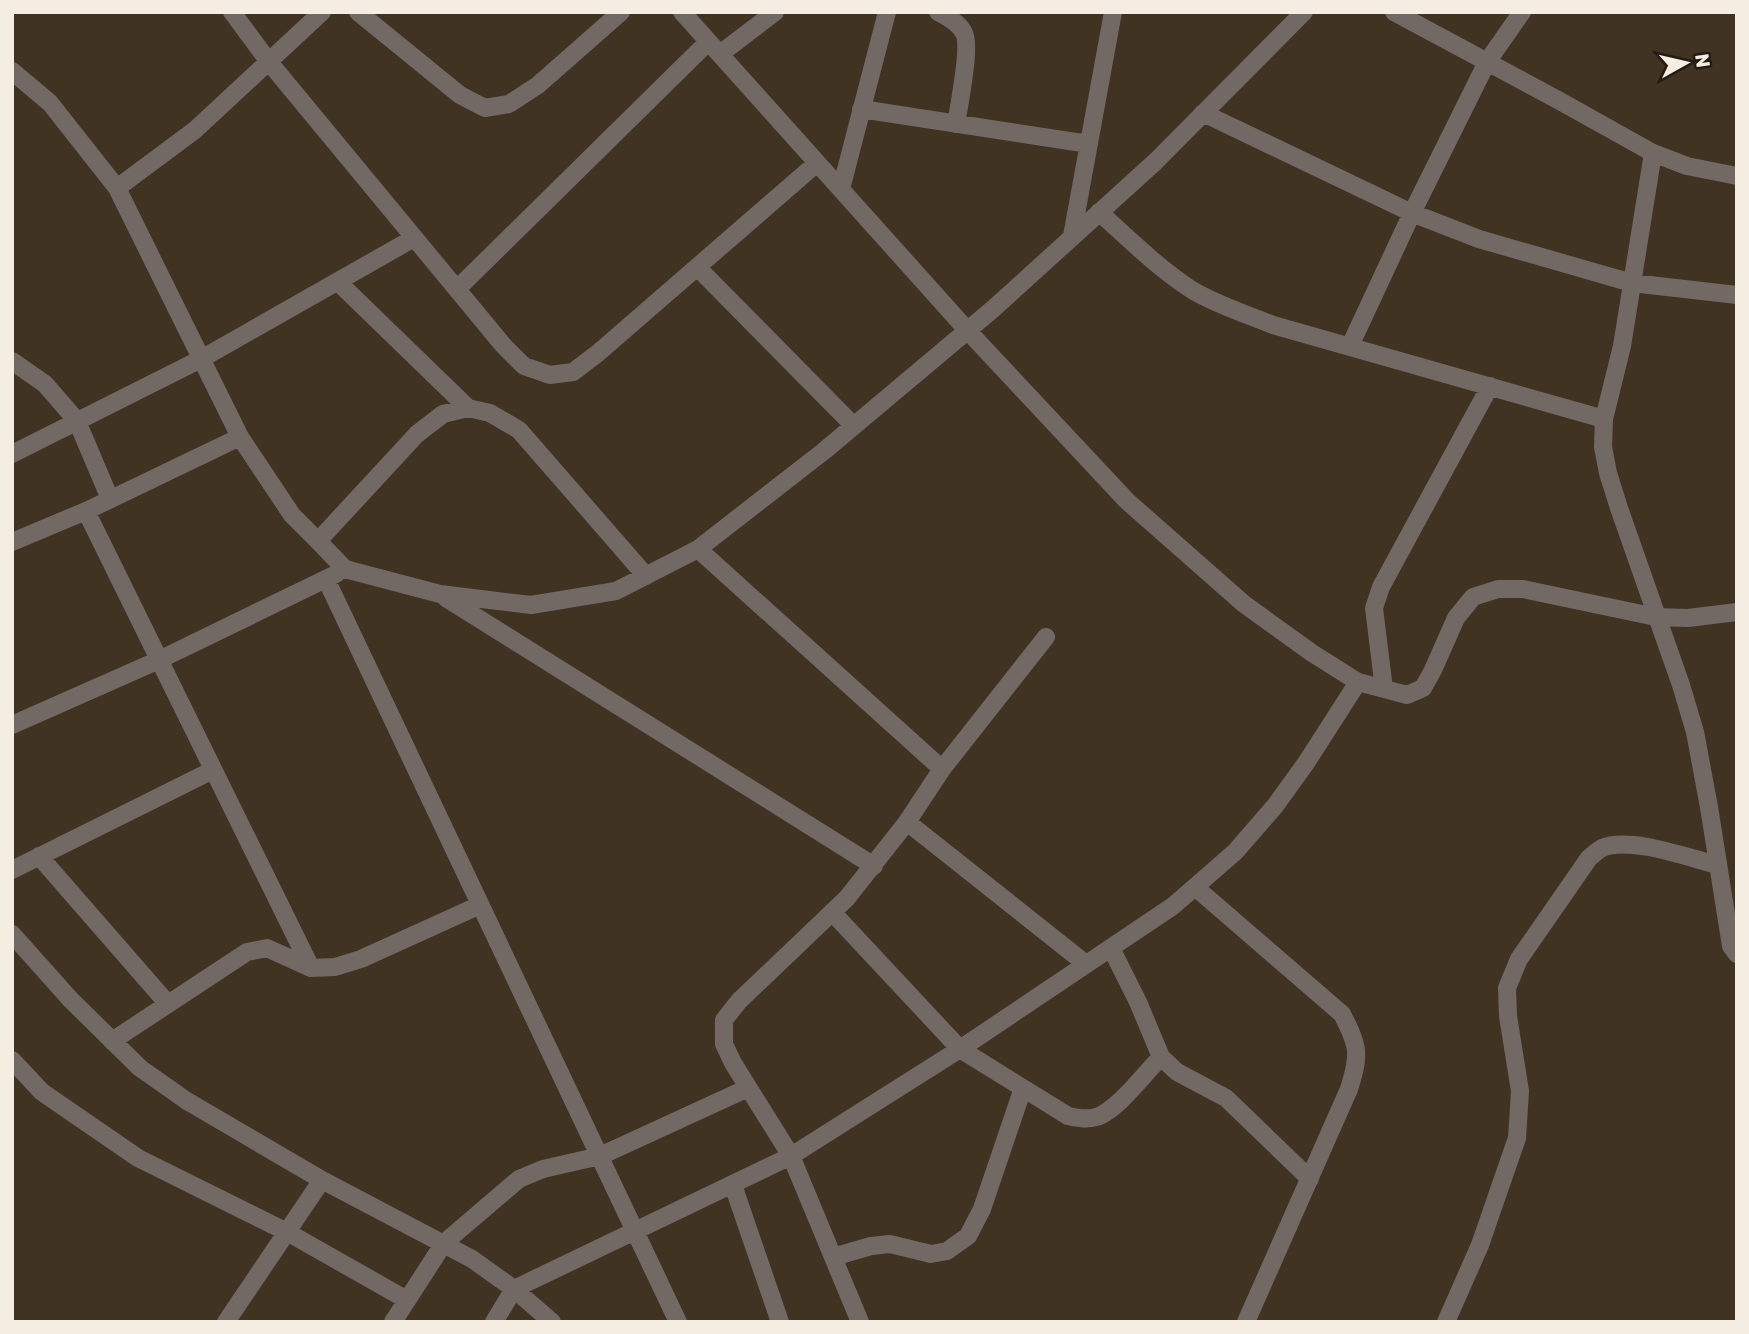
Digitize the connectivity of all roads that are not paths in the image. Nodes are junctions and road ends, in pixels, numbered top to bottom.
1 (232, 12) edge
2 (322, 12) edge
3 (358, 12) edge
4 (621, 12) edge
5 (682, 12) edge
6 (775, 12) edge
7 (887, 12) edge
8 (938, 12) edge
9 (1113, 12) edge
10 (1304, 12) edge
11 (1394, 12) edge
12 (1522, 12) edge
13 (714, 48) junction
14 (269, 62) junction
15 (1487, 62) junction
16 (12, 71) edge
17 (862, 109) junction
18 (1203, 113) junction
19 (956, 124) junction
20 (1089, 144) junction
21 (1653, 153) junction
22 (817, 163) junction
23 (1737, 176) edge
24 (117, 188) junction
25 (841, 189) junction
26 (1099, 212) junction
27 (1412, 213) junction
28 (1072, 236) junction
29 (414, 238) junction
30 (697, 267) junction
31 (338, 282) junction
32 (1632, 283) junction
33 (457, 289) junction
34 (1737, 295) edge
35 (967, 330) junction
36 (1350, 346) junction
37 (201, 359) junction
38 (12, 361) edge
39 (1490, 386) junction
40 (468, 408) junction
41 (1604, 419) junction
42 (77, 421) junction
43 (854, 426) junction
44 (240, 437) junction
45 (12, 454) edge
46 (110, 499) junction
47 (86, 511) junction
48 (318, 541) junction
49 (12, 542) edge
50 (698, 549) junction
51 (345, 569) junction
52 (646, 576) junction
53 (326, 579) junction
54 (440, 594) junction
55 (1737, 612) edge
56 (1656, 617) junction
57 (1046, 637) dead end
58 (159, 660) junction
59 (1358, 682) junction
60 (1384, 689) junction
61 (12, 725) edge
62 (942, 769) junction
63 (213, 770) junction
64 (907, 822) junction
65 (39, 856) junction
66 (1718, 865) junction
67 (874, 866) junction
68 (12, 870) edge
69 (1195, 887) junction
70 (480, 905) junction
71 (832, 912) junction
72 (12, 934) edge
73 (1111, 948) junction
74 (1737, 954) edge
75 (1086, 964) junction
76 (311, 968) junction
77 (168, 1004) junction
78 (112, 1041) junction
79 (960, 1049) junction
80 (1161, 1057) junction
81 (12, 1060) edge
82 (748, 1088) junction
83 (1023, 1088) junction
84 (600, 1156) junction
85 (791, 1156) junction
86 (1310, 1179) junction
87 (321, 1180) junction
88 (733, 1185) junction
89 (287, 1232) junction
90 (635, 1232) junction
91 (444, 1243) junction
92 (832, 1256) junction
93 (514, 1289) junction
94 (407, 1300) junction
95 (1249, 1321) edge
96 (226, 1322) edge
97 (393, 1322) edge
98 (494, 1322) edge
99 (552, 1322) edge
100 (678, 1322) edge
101 (780, 1322) edge
102 (860, 1322) edge
103 (1446, 1322) edge

1 - 14 street
2 - 14 street
3 - 4 street
5 - 13 street
6 - 13 street
7 - 17 street
8 - 19 street
9 - 20 street
10 - 18 street
11 - 15 street
12 - 15 street
13 - 22 street
13 - 33 street
14 - 24 street
14 - 29 street
15 - 21 street
15 - 27 street
16 - 24 street
17 - 19 street
17 - 25 street
18 - 26 street
18 - 27 street
19 - 20 street
20 - 28 street
21 - 23 street
21 - 32 street
22 - 25 street
22 - 30 street
24 - 37 street
25 - 35 street
26 - 28 street
26 - 36 street
27 - 32 street
27 - 36 street
28 - 35 street
29 - 31 street
29 - 33 street
30 - 33 street
30 - 43 street
31 - 37 street
31 - 40 street
32 - 34 street
32 - 41 street
35 - 43 street
35 - 59 street
36 - 39 street
37 - 42 street
37 - 44 street
38 - 42 street
39 - 41 street
39 - 60 street
40 - 48 street
40 - 52 street
41 - 56 street
42 - 45 street
42 - 46 street
43 - 50 street
44 - 46 street
44 - 48 street
46 - 47 street
47 - 49 street
47 - 58 street
48 - 51 street
50 - 52 street
50 - 62 street
51 - 53 street
51 - 54 street
52 - 54 street
53 - 58 street
53 - 70 street
54 - 67 street
55 - 56 street
56 - 60 street
56 - 66 street
57 - 62 street
58 - 61 street
58 - 63 street
59 - 60 street
59 - 69 street
62 - 64 street
63 - 65 street
63 - 76 street
64 - 67 street
64 - 75 street
65 - 68 street
65 - 77 street
66 - 74 street
66 - 103 street
67 - 71 street
69 - 73 street
69 - 86 street
70 - 76 street
70 - 84 street
71 - 79 street
71 - 82 street
72 - 78 street
73 - 75 street
73 - 80 street
75 - 79 street
76 - 77 street
77 - 78 street
78 - 87 street
79 - 83 street
79 - 85 street
80 - 83 street
80 - 86 street
81 - 89 street
82 - 84 street
82 - 85 street
83 - 92 street
84 - 90 street
84 - 91 street
85 - 88 street
85 - 92 street
86 - 95 street
87 - 89 street
87 - 91 street
88 - 90 street
88 - 101 street
89 - 94 street
89 - 96 street
90 - 93 street
90 - 100 street
91 - 93 street
91 - 94 street
92 - 102 street
93 - 98 street
93 - 99 street
94 - 97 street

